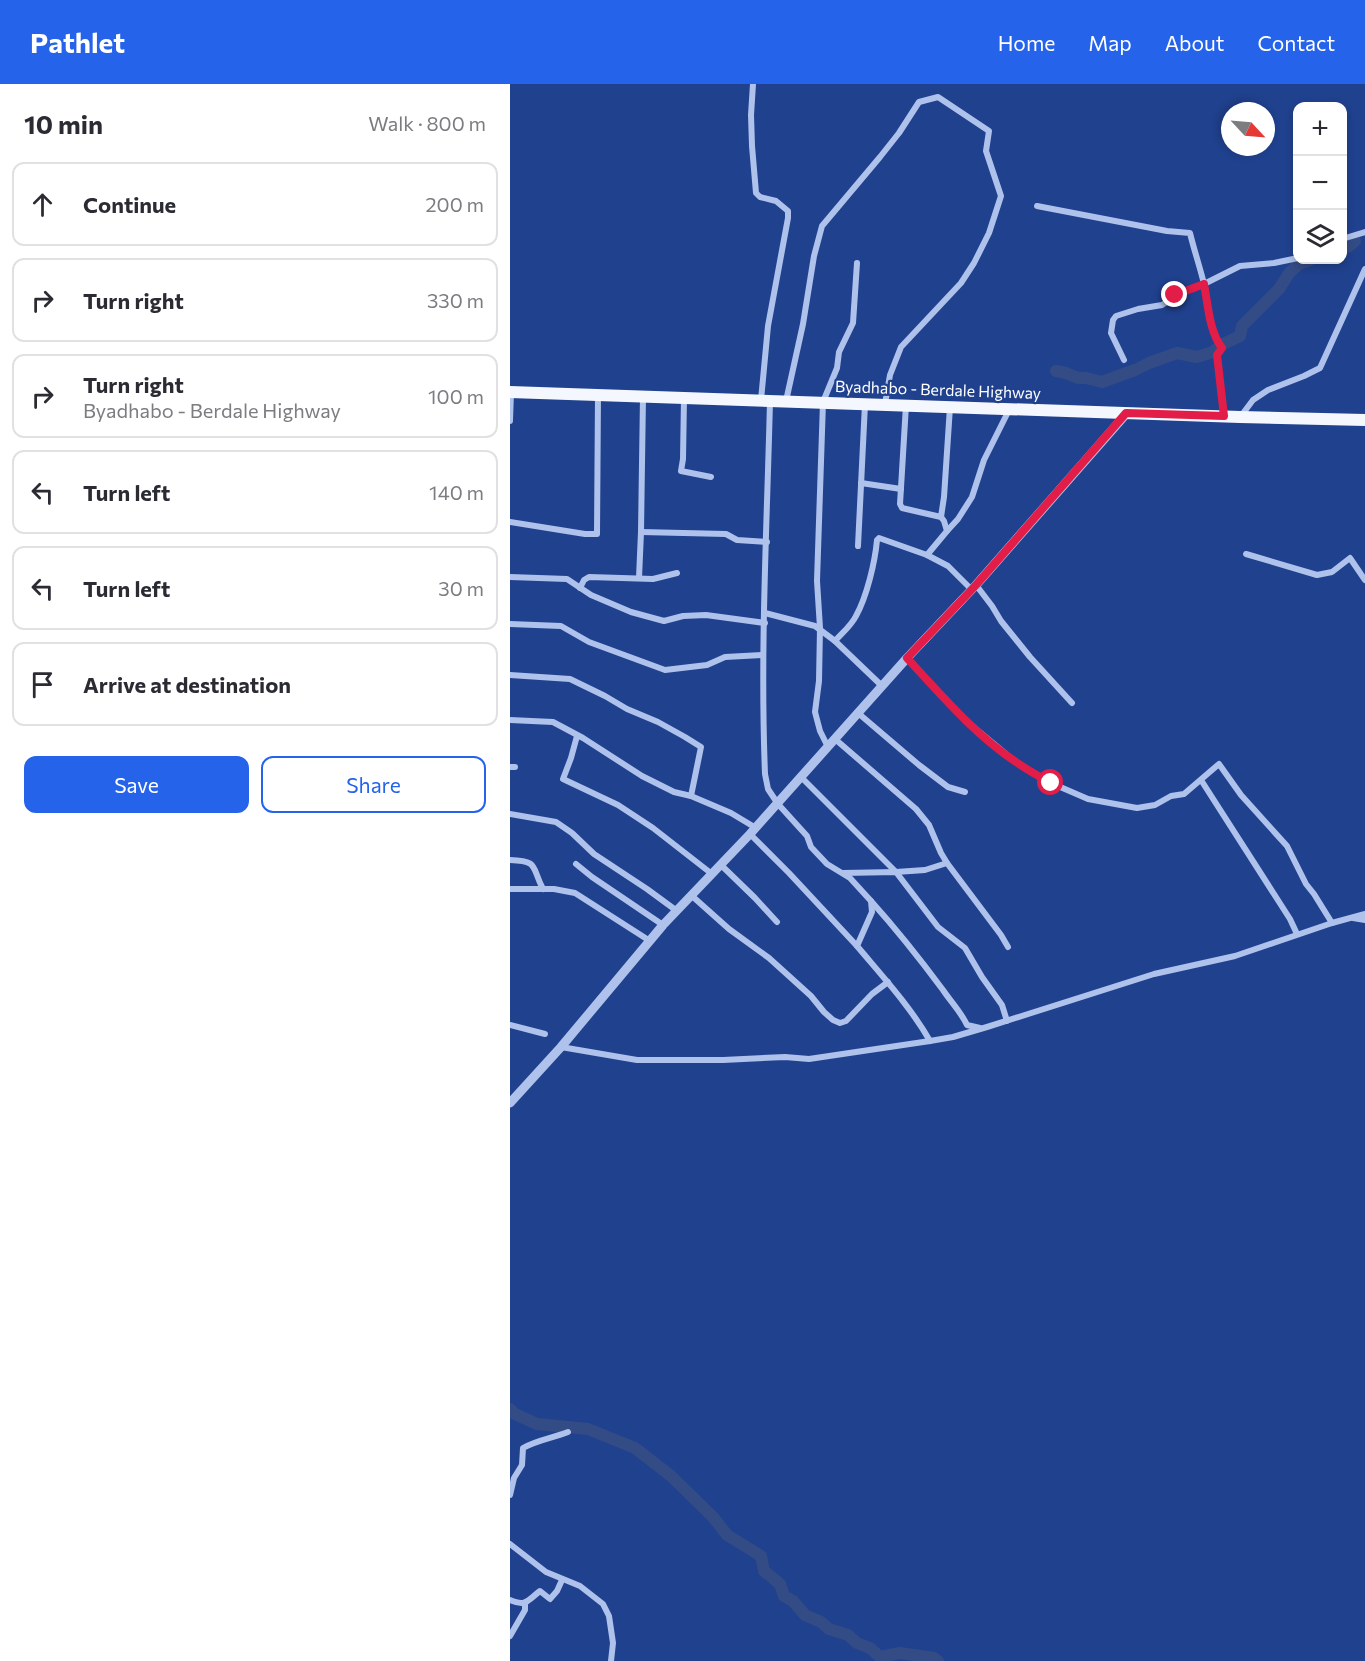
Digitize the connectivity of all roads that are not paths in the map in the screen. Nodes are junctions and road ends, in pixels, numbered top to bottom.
1 (753, 84) edge
2 (1037, 206) dead end
3 (1365, 232) edge
4 (1347, 237) edge
5 (1293, 259) edge
6 (857, 263) dead end
7 (1365, 269) edge
8 (1204, 284) junction
9 (1124, 360) dead end
10 (510, 392) edge
11 (598, 394) junction
12 (643, 396) junction
13 (684, 397) junction
14 (765, 400) junction
15 (786, 401) junction
16 (823, 402) junction
17 (866, 403) junction
18 (885, 404) junction
19 (906, 405) junction
20 (950, 406) junction
21 (1009, 408) junction
22 (1126, 413) junction
23 (1224, 416) junction
24 (1240, 417) junction
25 (1365, 420) edge
26 (510, 421) edge
27 (711, 477) dead end
28 (861, 483) junction
29 (901, 489) junction
30 (941, 516) junction
31 (510, 522) edge
32 (946, 531) junction
33 (641, 532) junction
34 (767, 542) junction
35 (858, 546) dead end
36 (1246, 554) dead end
37 (927, 555) junction
38 (677, 573) dead end
39 (510, 578) edge
40 (639, 578) junction
41 (1365, 580) edge
42 (974, 587) junction
43 (580, 588) junction
44 (765, 613) junction
45 (765, 623) junction
46 (510, 624) edge
47 (820, 628) junction
48 (835, 641) junction
49 (762, 655) junction
50 (907, 658) junction
51 (510, 675) edge
52 (882, 686) junction
53 (1072, 703) dead end
54 (858, 713) junction
55 (510, 720) edge
56 (577, 736) junction
57 (831, 743) junction
58 (801, 777) junction
59 (1202, 780) junction
60 (965, 792) dead end
61 (691, 796) junction
62 (777, 804) junction
63 (510, 814) edge
64 (753, 831) junction
65 (510, 860) edge
66 (947, 863) junction
67 (576, 864) dead end
68 (721, 865) junction
69 (896, 872) junction
70 (843, 873) junction
71 (712, 874) junction
72 (510, 889) edge
73 (543, 890) junction
74 (692, 896) junction
75 (871, 901) junction
76 (677, 911) junction
77 (1365, 914) edge
78 (1350, 917) junction
79 (1365, 920) edge
80 (777, 922) dead end
81 (1332, 923) junction
82 (663, 925) junction
83 (1297, 934) junction
84 (650, 941) junction
85 (857, 946) junction
86 (1008, 947) dead end
87 (888, 982) junction
88 (1007, 1021) junction
89 (510, 1025) edge
90 (981, 1029) junction
91 (545, 1034) dead end
92 (930, 1041) junction
93 (561, 1047) junction
94 (510, 1103) edge
95 (568, 1432) dead end
96 (510, 1495) edge
97 (510, 1544) edge
98 (562, 1580) junction
99 (510, 1600) edge
100 (525, 1603) junction
101 (510, 1636) edge
102 (611, 1661) edge

1 - 14 street
2 - 8 street
3 - 4 street
5 - 8 street
6 - 16 street
7 - 24 street
8 - 9 street
8 - 23 street
10 - 11 main road, Byadhabo - Berdale Highway
10 - 26 street
11 - 12 main road, Byadhabo - Berdale Highway
11 - 31 street
12 - 13 main road, Byadhabo - Berdale Highway
12 - 33 street
13 - 14 main road, Byadhabo - Berdale Highway
13 - 27 street
14 - 15 main road, Byadhabo - Berdale Highway
14 - 34 street
15 - 16 main road, Byadhabo - Berdale Highway
15 - 18 street
16 - 17 main road, Byadhabo - Berdale Highway
16 - 47 street
17 - 18 main road, Byadhabo - Berdale Highway
17 - 28 street
18 - 19 main road, Byadhabo - Berdale Highway
19 - 20 main road, Byadhabo - Berdale Highway
19 - 29 street
20 - 21 main road, Byadhabo - Berdale Highway
20 - 30 street
21 - 22 main road, Byadhabo - Berdale Highway
21 - 32 street
22 - 23 main road, Byadhabo - Berdale Highway
22 - 42 street
23 - 24 main road, Byadhabo - Berdale Highway
24 - 25 main road, Byadhabo - Berdale Highway
28 - 29 street
28 - 35 street
29 - 30 street
30 - 32 street
32 - 37 street
33 - 34 street
33 - 40 street
34 - 44 street
36 - 41 street
37 - 42 street
37 - 48 street
38 - 40 street
39 - 43 street
40 - 43 street
42 - 50 street
42 - 53 street
43 - 45 street
44 - 45 street
44 - 47 street
45 - 49 street
46 - 49 street
47 - 48 street
47 - 57 street
48 - 52 street
49 - 62 street
50 - 52 street
50 - 59 street
51 - 61 street
52 - 54 street
54 - 57 street
54 - 60 street
55 - 56 street
56 - 61 street
56 - 71 street
57 - 58 street
57 - 66 street
58 - 62 street
58 - 69 street
59 - 81 street
59 - 83 street
61 - 64 street
62 - 64 street
62 - 70 street
63 - 76 street
64 - 68 street
64 - 85 street
65 - 73 street
66 - 69 street
66 - 86 street
67 - 82 street
68 - 71 street
68 - 80 street
69 - 70 street
69 - 88 street
70 - 75 street
71 - 74 street
72 - 73 street
73 - 84 street
74 - 76 street
74 - 87 street
75 - 85 street
75 - 90 street
76 - 82 street
77 - 78 street
78 - 79 street
78 - 81 street
81 - 83 street
82 - 84 street
83 - 88 street
84 - 93 street
85 - 87 street
87 - 92 street
88 - 90 street
89 - 91 street
90 - 92 street
92 - 93 street
93 - 94 street
95 - 96 street
97 - 98 street
98 - 100 street
98 - 102 street
99 - 100 street
100 - 101 street

